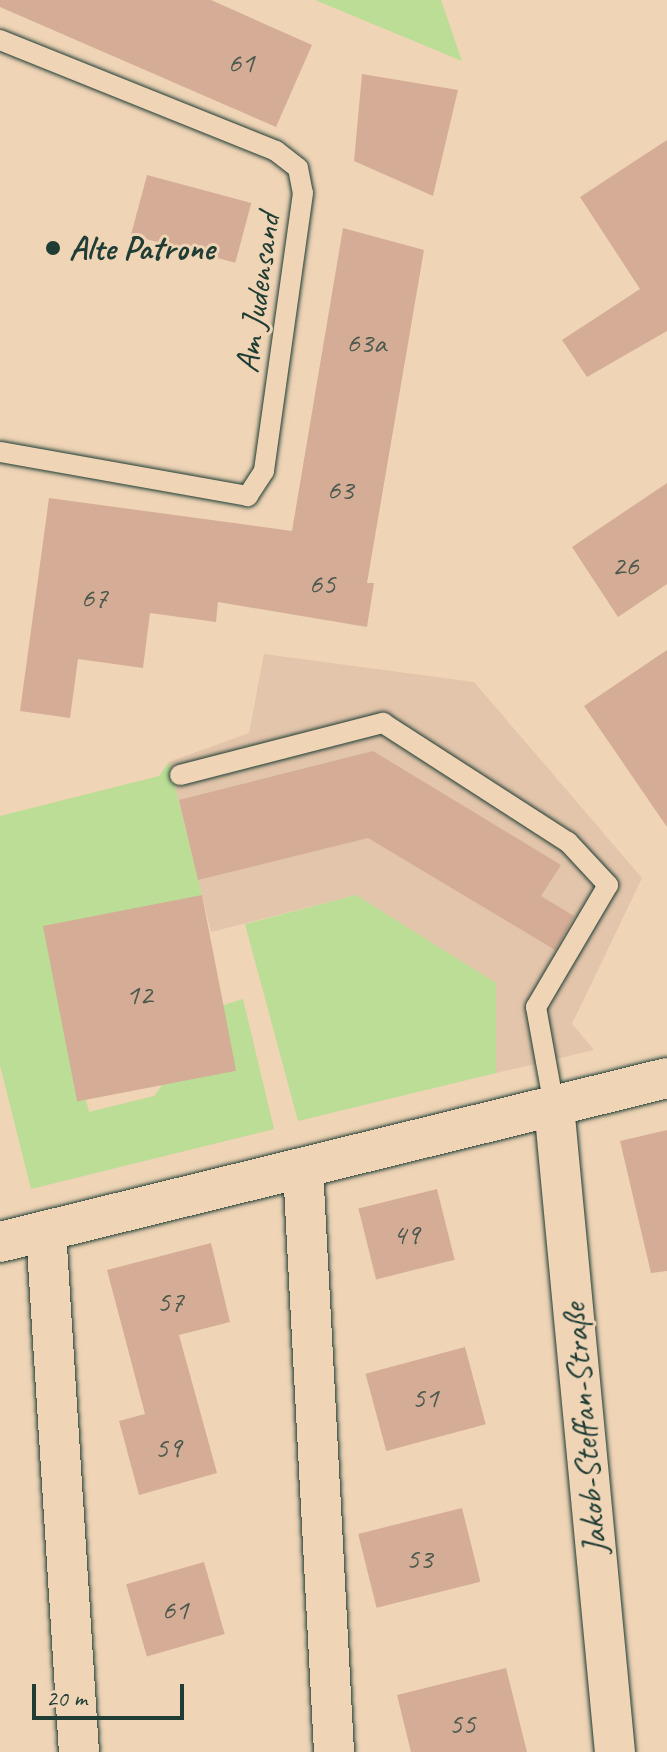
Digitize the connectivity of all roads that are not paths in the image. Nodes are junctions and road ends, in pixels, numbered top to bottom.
1 (0, 40) edge
2 (0, 452) edge
3 (180, 775) dead end
4 (667, 1078) edge
5 (554, 1106) junction
6 (303, 1168) junction
7 (46, 1231) junction
8 (0, 1242) edge
9 (79, 1752) edge
10 (334, 1752) edge
11 (615, 1752) edge

1 - 2 lane, Am Judensand
3 - 5 lane
4 - 5 street
5 - 6 street
5 - 11 street, Jakob-Steffan-Straße
6 - 7 street
6 - 10 street
7 - 8 street
7 - 9 street

